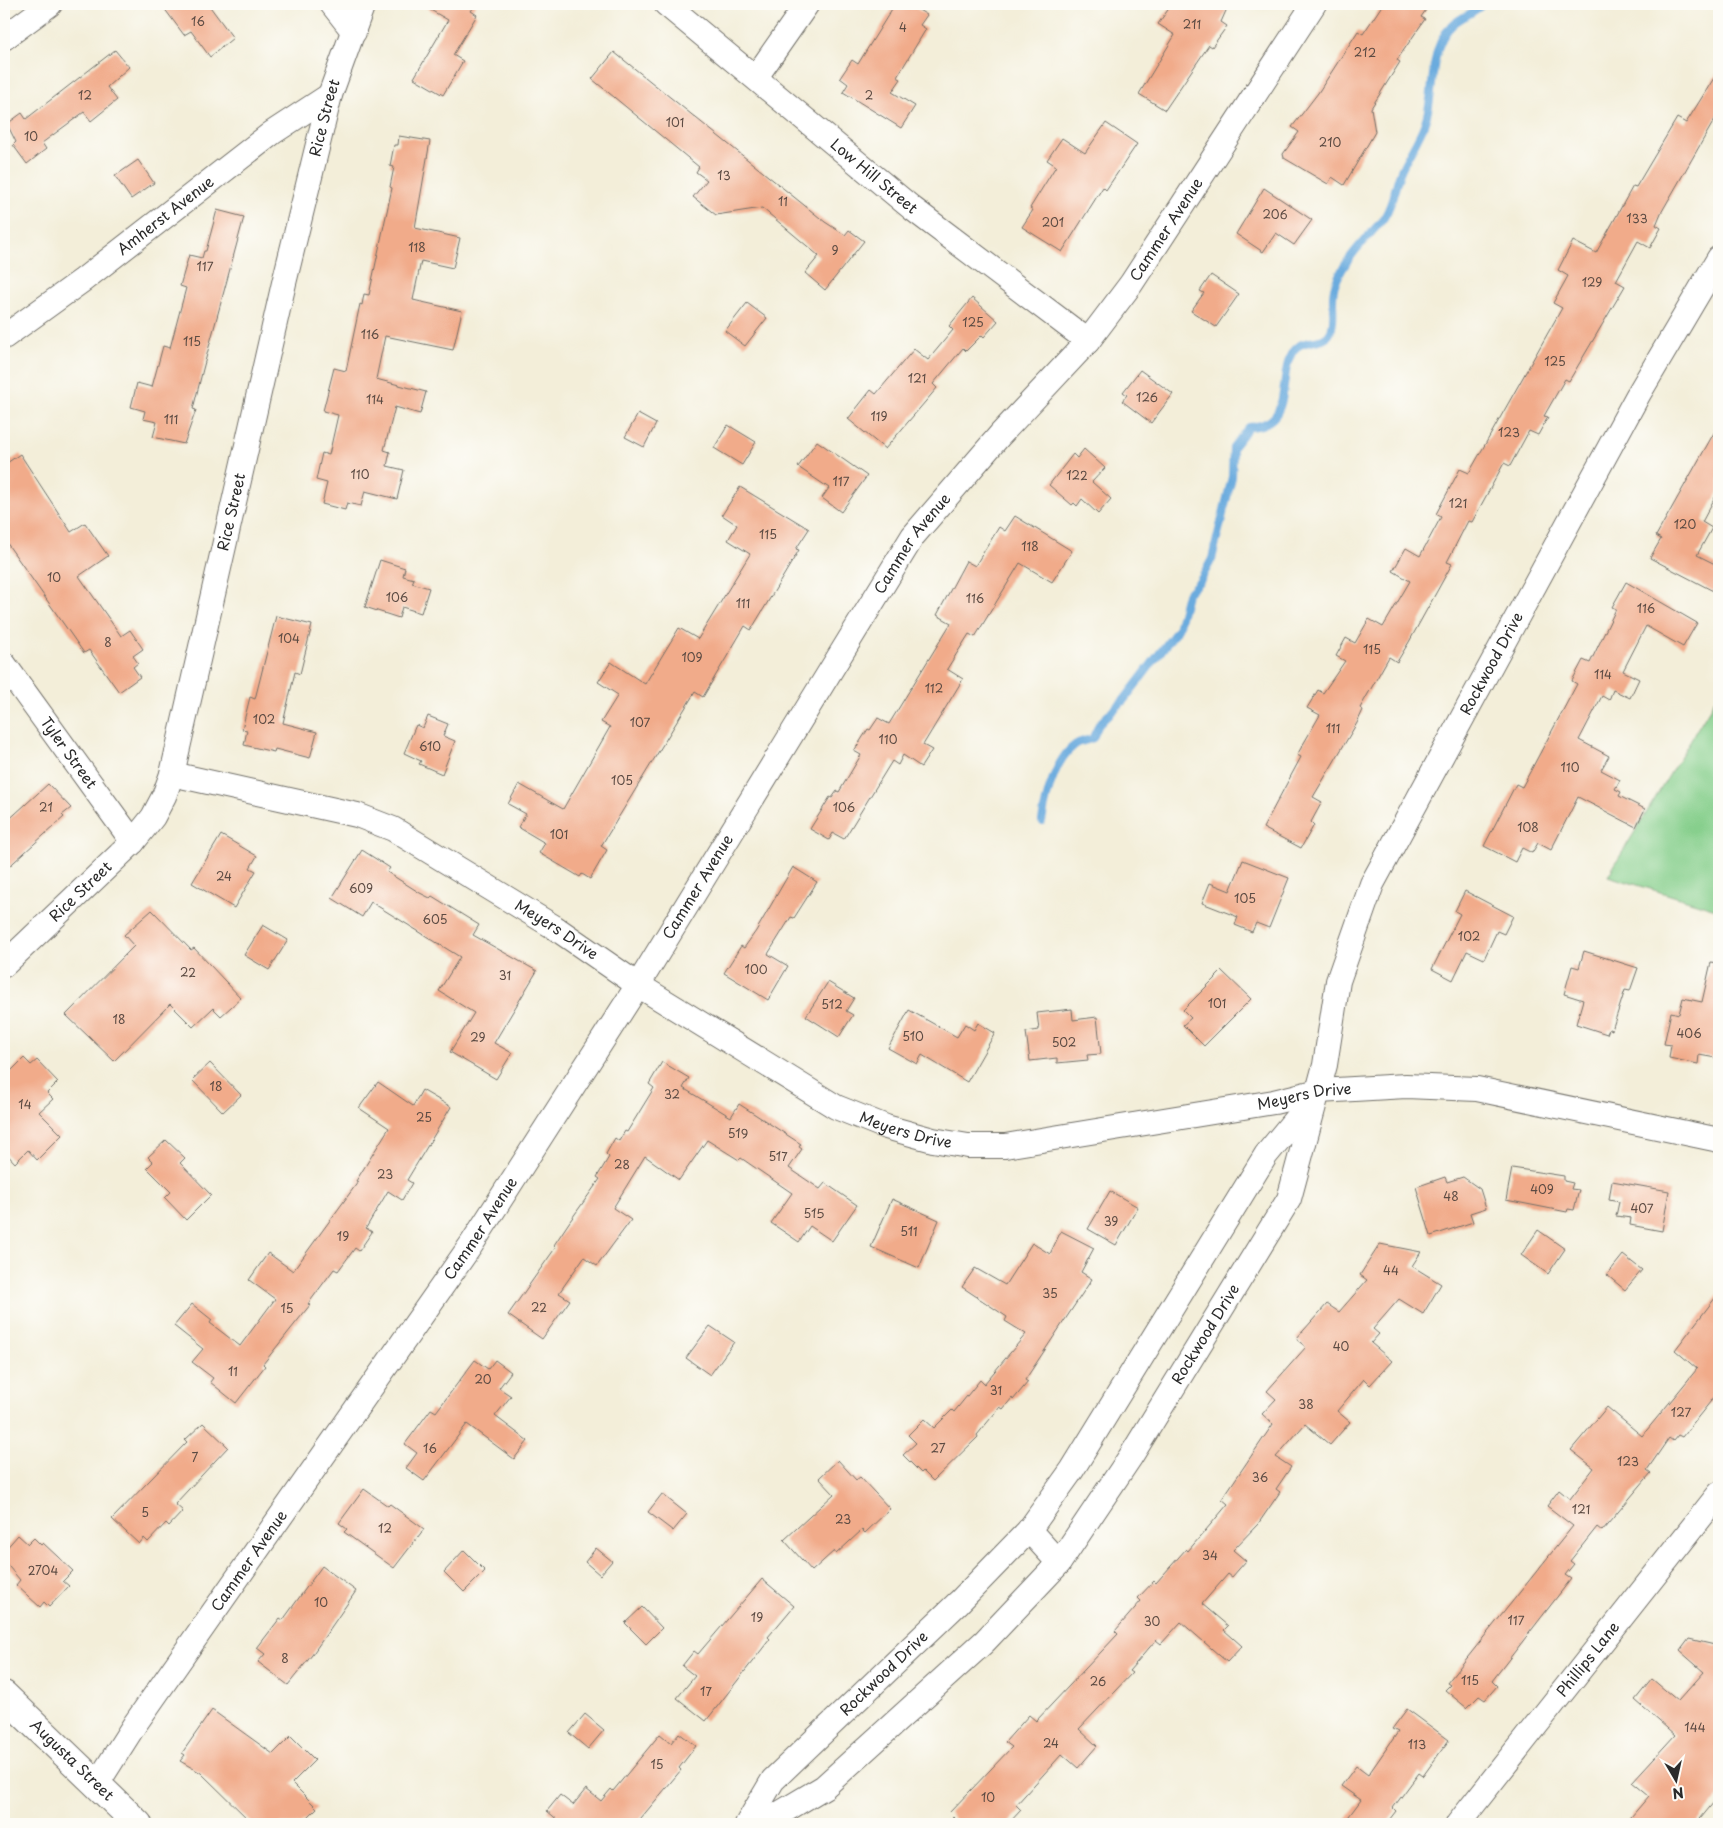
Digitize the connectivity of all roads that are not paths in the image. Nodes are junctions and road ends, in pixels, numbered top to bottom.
1 (50, 4) edge
2 (332, 4) edge
3 (363, 4) edge
4 (666, 4) edge
5 (807, 4) edge
6 (1314, 4) edge
7 (354, 32) junction
8 (4, 38) edge
9 (756, 77) junction
10 (330, 96) junction
11 (1719, 258) edge
12 (4, 337) edge
13 (1088, 341) junction
14 (4, 664) edge
15 (172, 774) junction
16 (133, 842) junction
17 (4, 965) edge
18 (638, 984) junction
19 (1319, 1091) junction
20 (1719, 1140) edge
21 (1719, 1494) edge
22 (1029, 1530) junction
23 (1059, 1563) junction
24 (4, 1695) edge
25 (97, 1784) junction
26 (137, 1824) edge
27 (747, 1824) edge
28 (762, 1824) edge
29 (1458, 1824) edge

1 - 8 street
2 - 7 street
3 - 7 street, Rice Street
4 - 9 street, Low Hill Street
5 - 9 street
6 - 13 street, Cammer Avenue
7 - 10 street, Rice Street
9 - 13 street, Low Hill Street
10 - 12 street, Amherst Avenue
10 - 15 street, Rice Street
11 - 19 street, Rockwood Drive
13 - 18 street, Cammer Avenue
14 - 16 street, Tyler Street
15 - 16 street, Rice Street
15 - 18 street, Meyers Drive
16 - 17 street, Rice Street
18 - 19 street, Meyers Drive
18 - 25 street, Cammer Avenue
19 - 20 street, Meyers Drive
19 - 22 street, Rockwood Drive
19 - 23 street, Rockwood Drive
21 - 29 street, Phillips Lane
22 - 23 street
22 - 27 street, Rockwood Drive
23 - 28 street, Rockwood Drive
24 - 25 main road, Augusta Street
25 - 26 main road, Augusta Street

